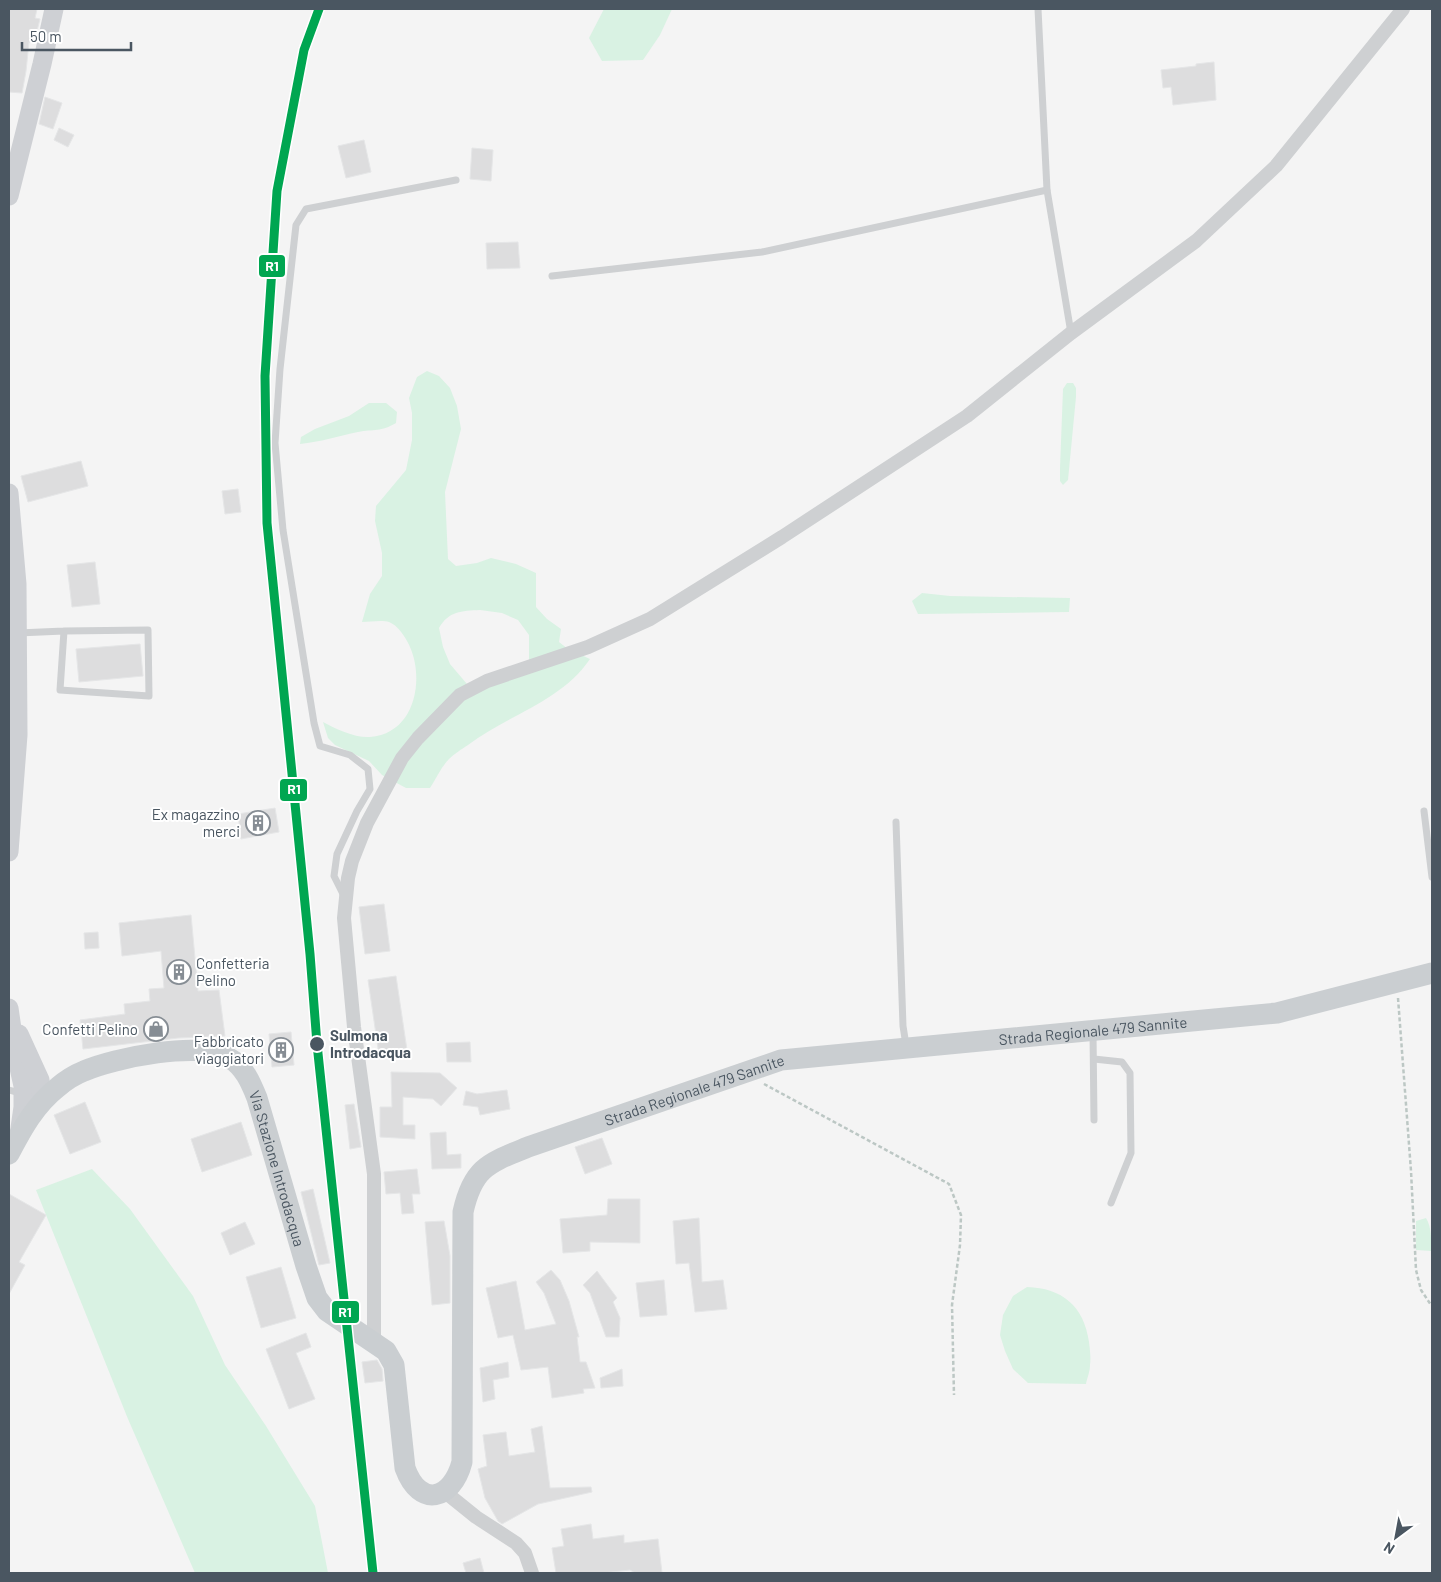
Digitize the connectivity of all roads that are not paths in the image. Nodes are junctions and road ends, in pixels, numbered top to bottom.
1 (54, 9) edge
2 (1038, 9) edge
3 (1404, 9) edge
4 (456, 180) dead end
5 (1047, 190) junction
6 (9, 196) edge
7 (552, 276) dead end
8 (1071, 333) junction
9 (9, 494) edge
10 (64, 631) junction
11 (17, 633) junction
12 (1424, 811) dead end
13 (896, 822) dead end
14 (9, 852) edge
15 (1432, 877) edge
16 (345, 898) junction
17 (1432, 973) edge
18 (9, 1007) edge
19 (1093, 1030) junction
20 (906, 1048) junction
21 (28, 1052) junction
22 (1094, 1059) junction
23 (67, 1080) junction
24 (25, 1095) edge
25 (1094, 1120) dead end
26 (14, 1145) edge
27 (1110, 1203) dead end
28 (374, 1342) junction
29 (445, 1492) junction
30 (532, 1573) edge

1 - 6 main road
2 - 5 lane
3 - 8 street
4 - 16 lane
5 - 7 lane
5 - 8 lane
8 - 16 street
9 - 11 main road
10 - 10 lane
10 - 11 lane
11 - 14 main road
12 - 15 lane
13 - 20 lane
16 - 28 street
17 - 19 main road, Strada Regionale 479 Sannite
18 - 21 main road
18 - 24 main road
19 - 20 main road, Strada Regionale 479 Sannite
19 - 22 lane
20 - 29 main road, Strada Regionale 479 Sannite
21 - 23 main road
21 - 24 main road
22 - 25 lane
22 - 27 lane
23 - 24 main road, Via Stazione Introdacqua
23 - 28 main road, Via Stazione Introdacqua
24 - 26 main road, Via Stazione Introdacqua
28 - 29 main road
29 - 30 street

